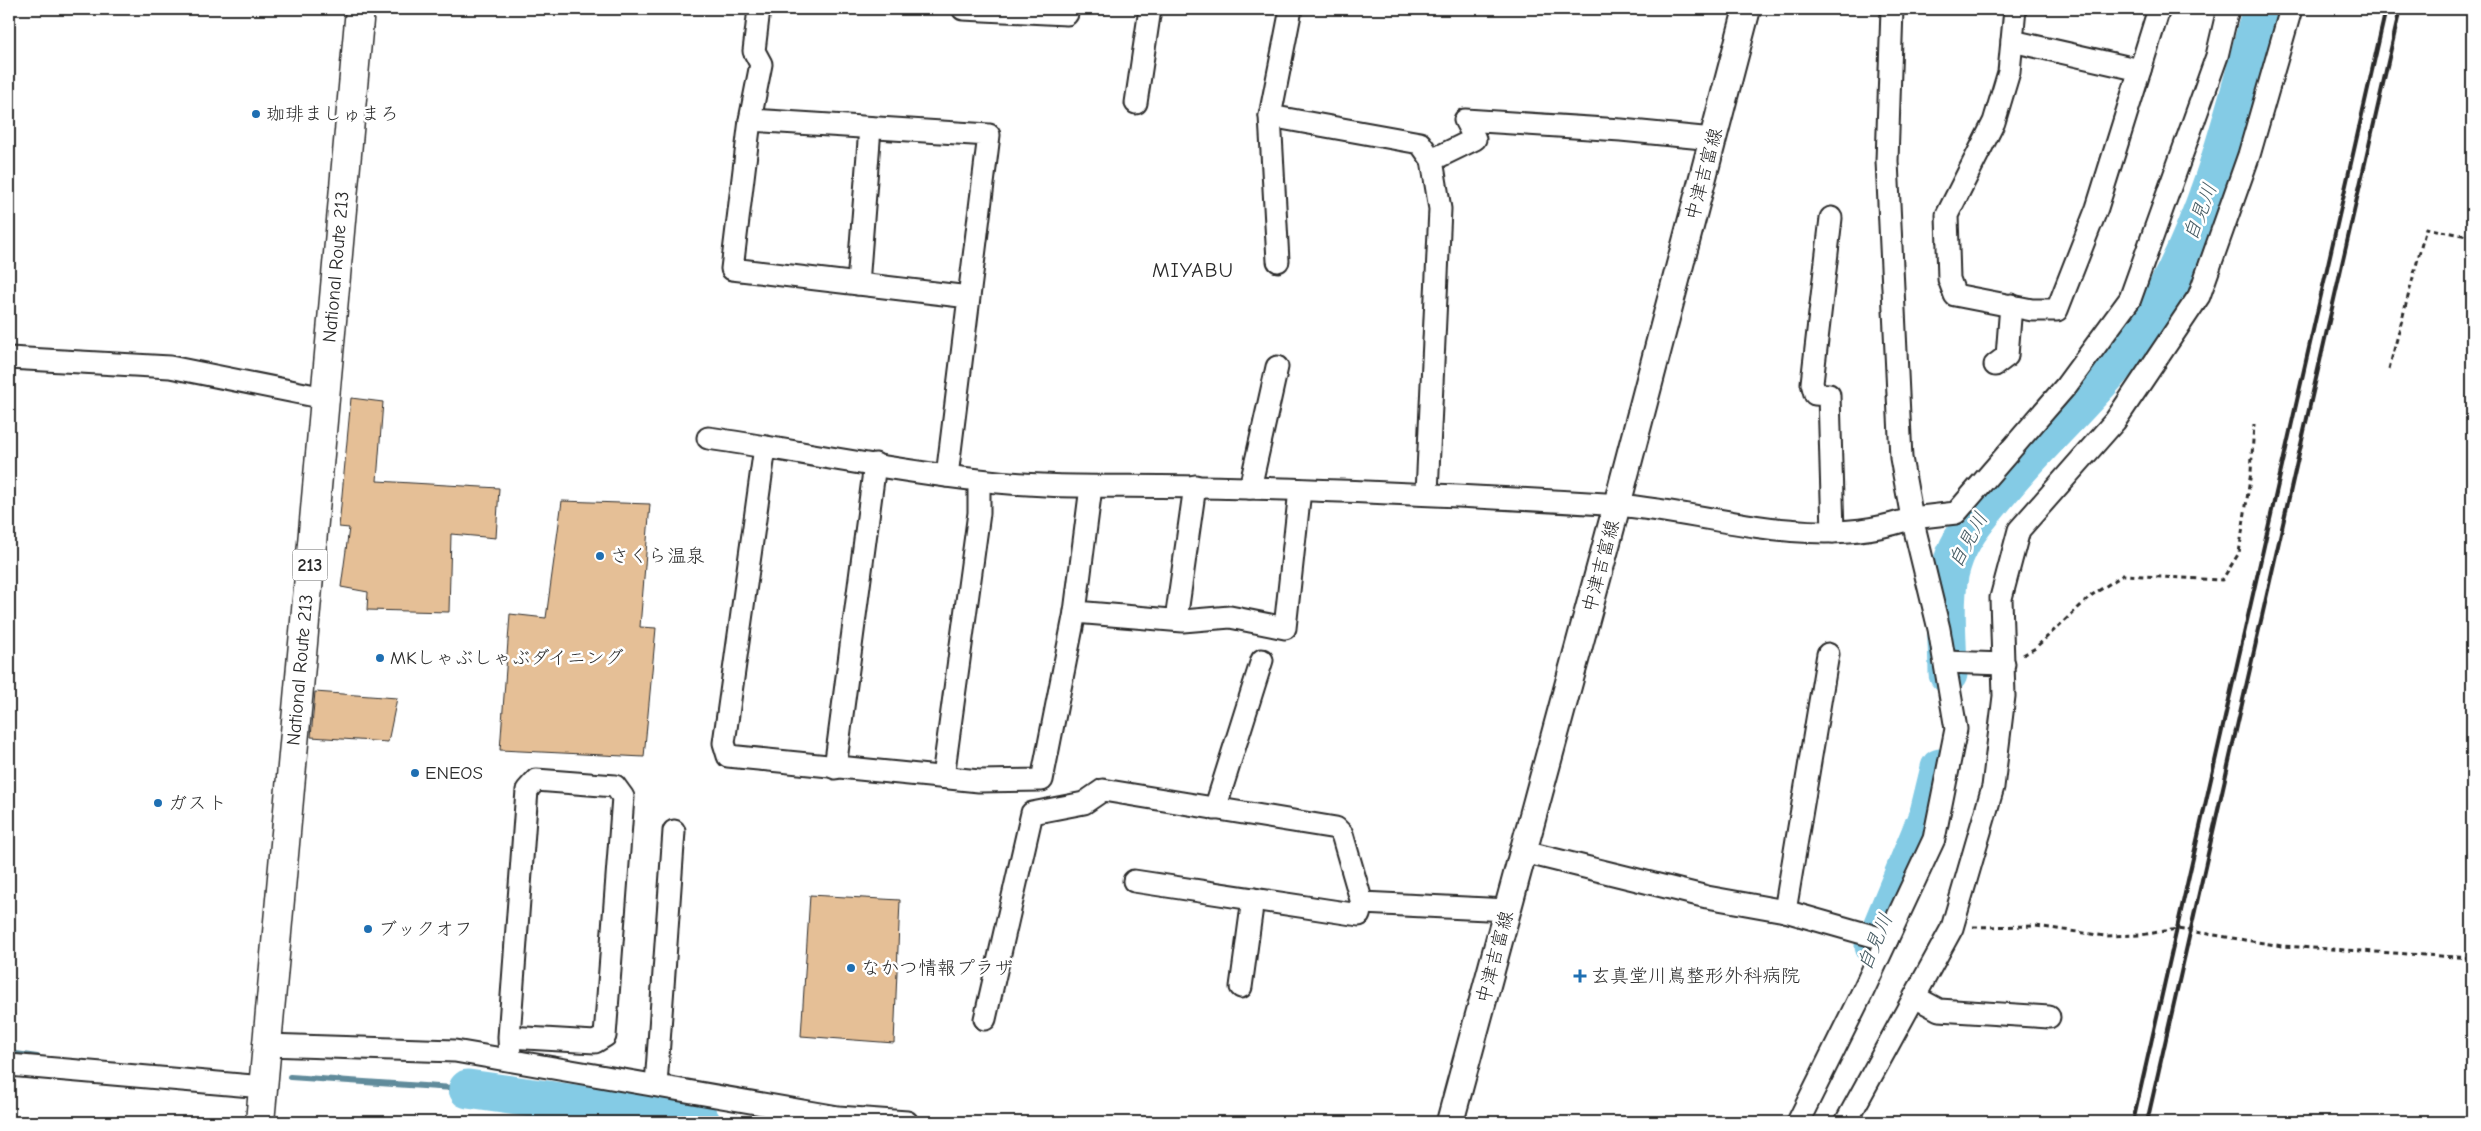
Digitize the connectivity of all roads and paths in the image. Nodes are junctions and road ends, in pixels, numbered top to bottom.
1 (360, 9) edge
2 (759, 9) edge
3 (963, 9) edge
4 (1150, 9) edge
5 (1291, 9) edge
6 (1747, 9) edge
7 (1892, 9) edge
8 (2015, 9) edge
9 (2159, 9) edge
10 (2228, 9) edge
11 (2291, 9) edge
12 (1067, 14) dead end
13 (2012, 41) junction
14 (2140, 70) junction
15 (1136, 103) dead end
16 (1270, 116) junction
17 (750, 120) junction
18 (870, 128) junction
19 (1713, 139) junction
20 (1432, 160) junction
21 (1831, 218) dead end
22 (2472, 237) edge
23 (1278, 261) dead end
24 (858, 284) junction
25 (969, 297) junction
26 (2011, 305) junction
27 (9, 358) edge
28 (1995, 365) dead end
29 (1276, 367) dead end
30 (2389, 369) dead end
31 (325, 398) junction
32 (2254, 424) dead end
33 (708, 438) dead end
34 (765, 446) junction
35 (875, 464) junction
36 (947, 476) junction
37 (979, 480) junction
38 (1195, 486) junction
39 (1090, 488) junction
40 (1250, 488) junction
41 (1300, 490) junction
42 (1427, 493) junction
43 (1617, 505) junction
44 (1912, 518) junction
45 (1833, 532) junction
46 (1075, 612) junction
47 (1176, 620) junction
48 (1828, 654) dead end
49 (1262, 660) dead end
50 (1945, 662) junction
51 (2004, 664) junction
52 (835, 768) junction
53 (943, 778) junction
54 (1215, 809) junction
55 (674, 831) dead end
56 (1524, 852) junction
57 (1134, 881) dead end
58 (1253, 900) junction
59 (1362, 903) junction
60 (1508, 910) junction
61 (1785, 911) junction
62 (1952, 928) junction
63 (1887, 940) junction
64 (2472, 958) edge
65 (1240, 987) dead end
66 (1914, 997) junction
67 (2049, 1017) dead end
68 (985, 1019) dead end
69 (509, 1037) junction
70 (266, 1045) junction
71 (510, 1059) junction
72 (9, 1065) edge
73 (656, 1085) junction
74 (263, 1086) junction
75 (260, 1122) edge
76 (908, 1122) edge
77 (1450, 1122) edge
78 (1798, 1122) edge
79 (1846, 1122) edge

1 - 31 highway, National Route 213 / 213
2 - 17 street
3 - 12 street
4 - 15 street
5 - 16 street
6 - 19 main road, 中津吉富線
7 - 44 street
8 - 13 street
9 - 14 street
10 - 44 street
11 - 51 street
13 - 14 street
13 - 26 street
14 - 26 street
16 - 20 street
16 - 23 street
17 - 18 street
17 - 24 street
18 - 24 street
18 - 25 street
19 - 20 street
19 - 43 main road, 中津吉富線
20 - 42 street
21 - 45 street
22 - 30 path
24 - 25 street
25 - 36 street
26 - 28 street
27 - 31 street
29 - 40 street
31 - 70 highway, National Route 213 / 213
32 - 51 path
33 - 34 street
34 - 35 street
34 - 52 street
35 - 36 street
35 - 52 street
36 - 37 street
37 - 39 street
37 - 53 street
38 - 39 street
38 - 40 street
38 - 47 street
39 - 46 street
40 - 41 street
41 - 42 street
41 - 47 street
42 - 43 street
43 - 45 street
43 - 56 main road, 中津吉富線
44 - 45 street
44 - 50 street
46 - 47 street
46 - 53 street
48 - 61 street
49 - 54 street
50 - 51 street
50 - 63 street
51 - 62 street
52 - 53 street
54 - 59 street
54 - 68 street
55 - 73 street
56 - 60 main road, 中津吉富線
56 - 61 street
57 - 58 street
58 - 59 street
58 - 65 street
59 - 60 street
60 - 77 main road, 中津吉富線
61 - 63 street
62 - 64 path
62 - 66 street
63 - 78 street
66 - 67 street
66 - 79 street
69 - 69 street
69 - 71 street
70 - 71 street
70 - 74 highway, National Route 213 / 213
71 - 73 street
72 - 74 street
73 - 76 street
74 - 75 highway, National Route 213 / 213

